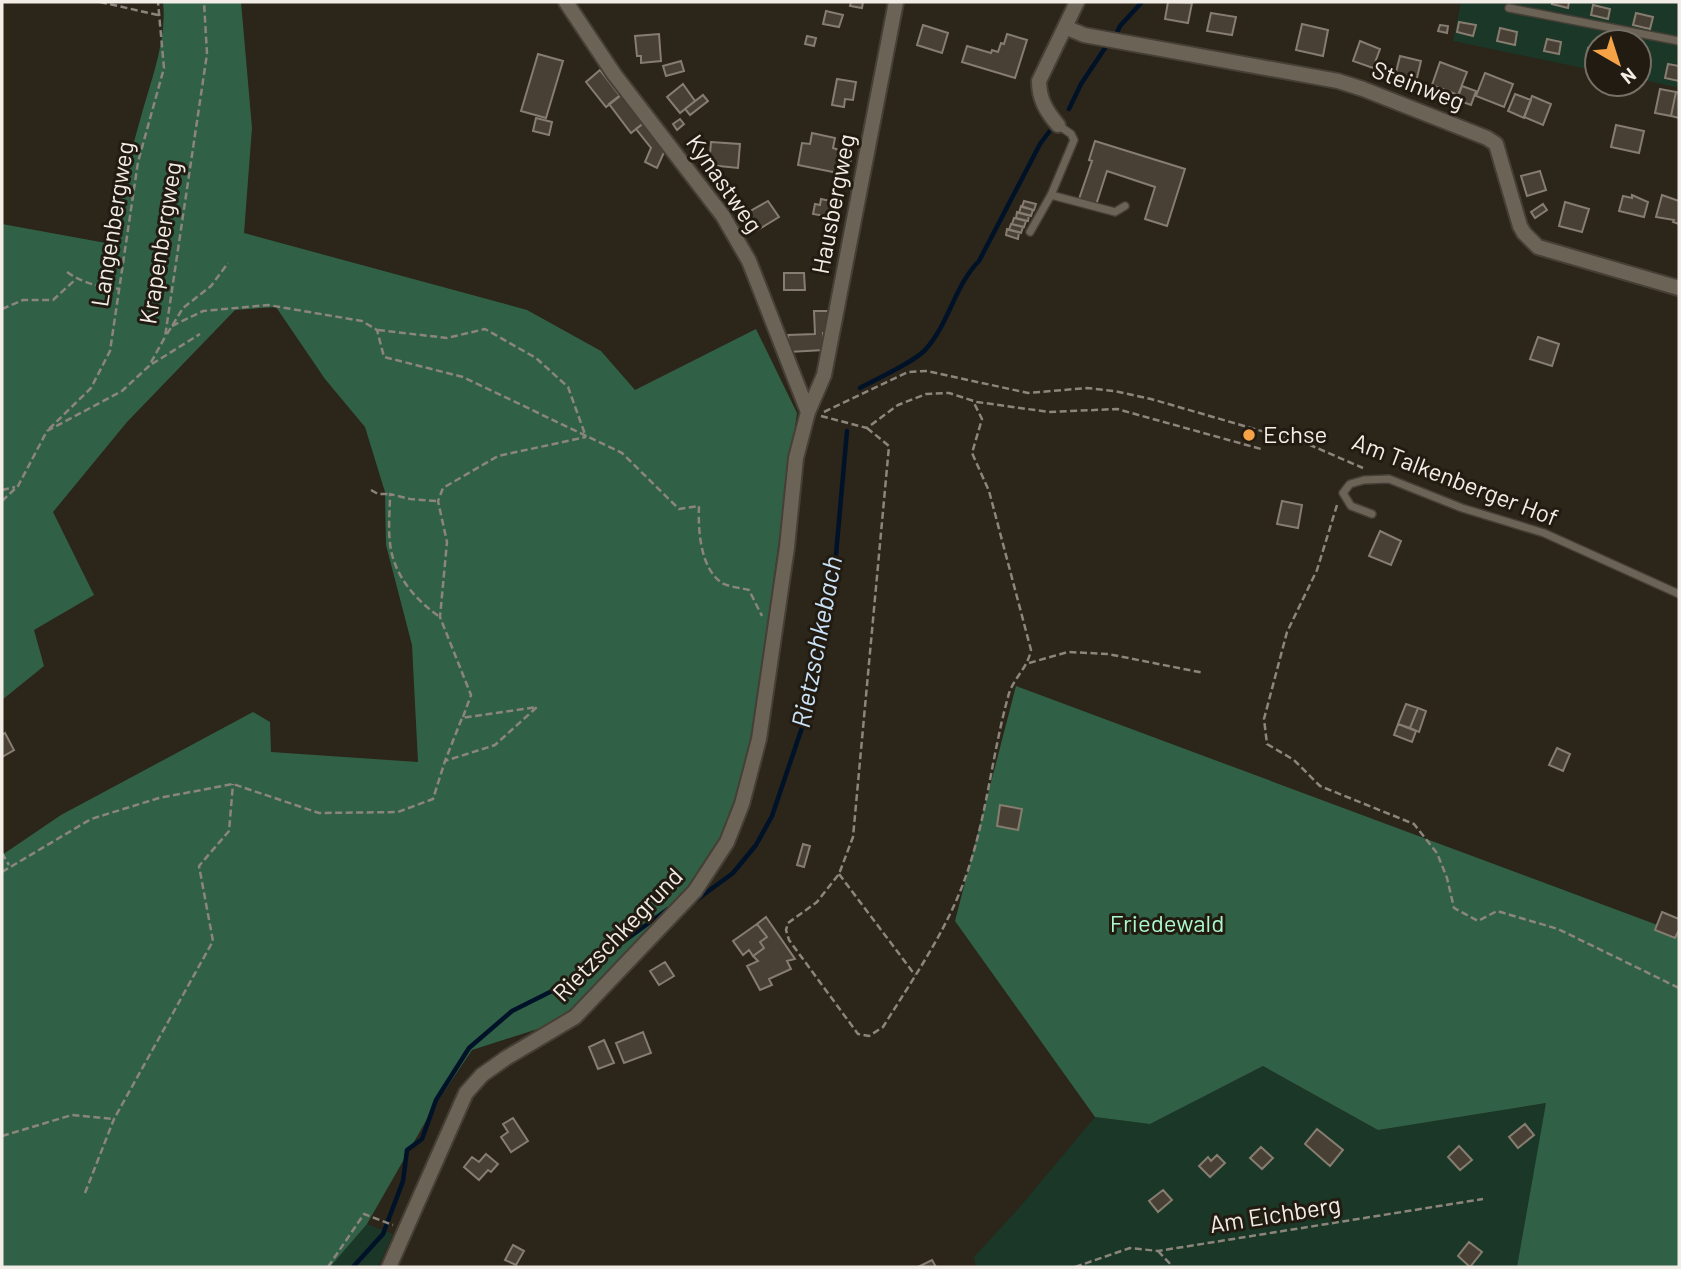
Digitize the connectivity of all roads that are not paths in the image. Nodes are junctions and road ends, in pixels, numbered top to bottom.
1 (566, 2) edge
2 (896, 2) edge
3 (1077, 2) edge
4 (1509, 8) dead end
5 (1065, 27) junction
6 (1679, 41) edge
7 (1058, 125) joint
8 (1051, 195) junction
9 (1125, 206) dead end
10 (1030, 232) dead end
11 (1679, 288) edge
12 (808, 412) junction
13 (1372, 514) dead end
14 (1679, 594) edge
15 (389, 1267) edge

1 - 12 street, Kynastweg
2 - 12 street, Hausbergweg
3 - 5 street
4 - 6 lane
5 - 7 street
5 - 11 street, Steinweg
7 - 8 lane
8 - 9 lane
8 - 10 lane
12 - 15 street, Rietzschkegrund
13 - 14 lane, Am Talkenberger Hof

